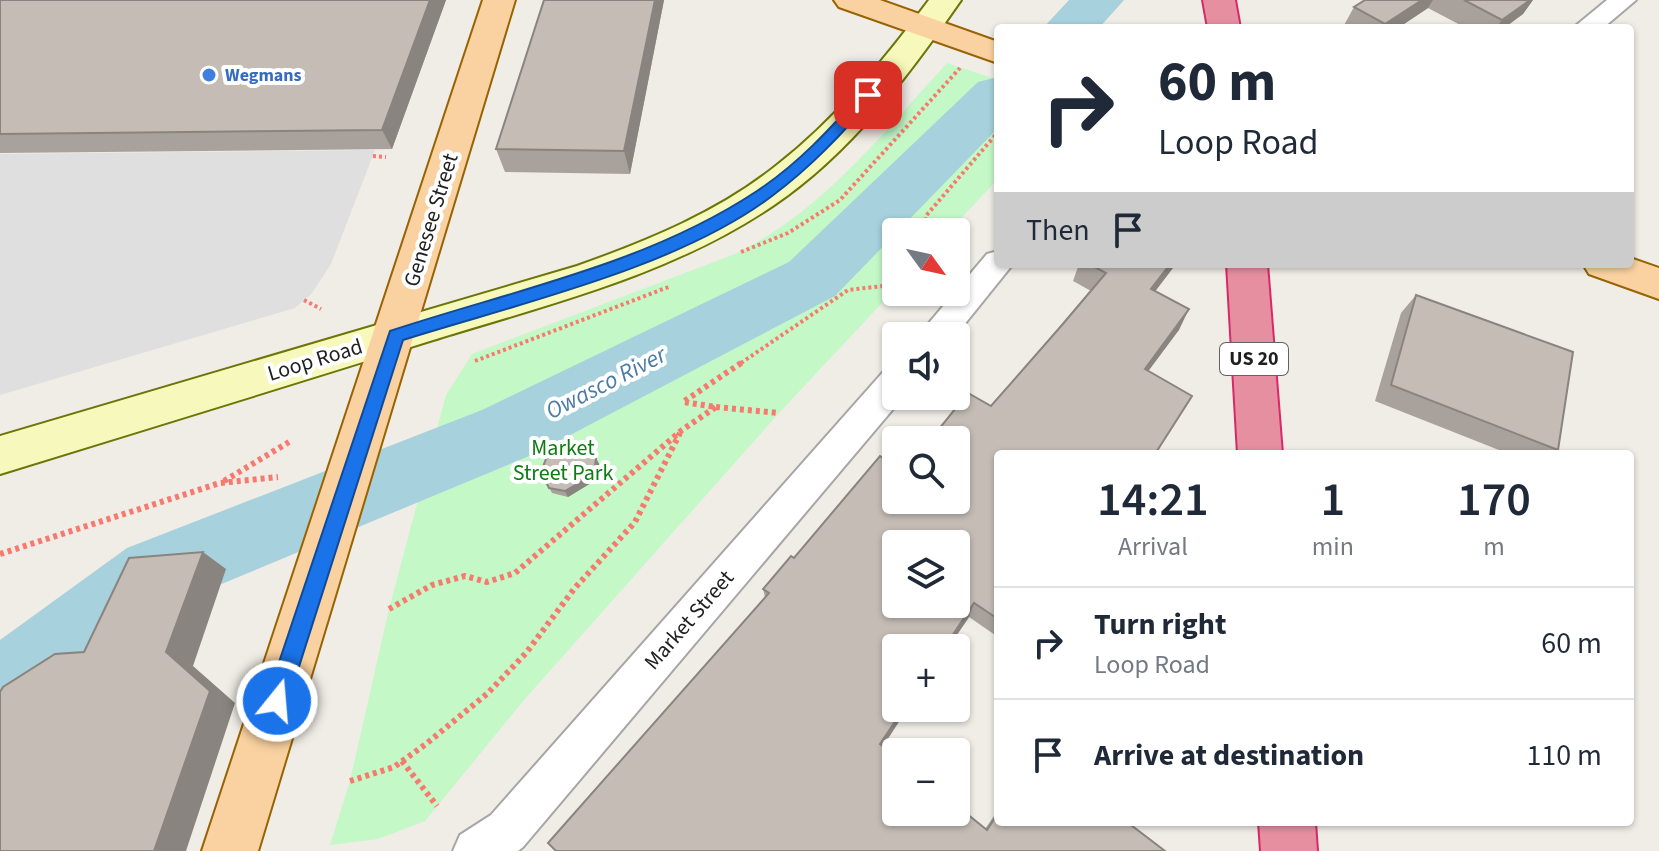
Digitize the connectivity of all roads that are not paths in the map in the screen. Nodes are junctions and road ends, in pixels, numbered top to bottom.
1 (499, 0) edge
2 (850, 0) edge
3 (1219, 0) edge
4 (1623, 0) edge
5 (935, 13) edge
6 (1223, 24) edge
7 (1591, 24) edge
8 (989, 50) edge
9 (994, 268) edge
10 (1247, 268) edge
11 (1614, 268) edge
12 (1659, 284) edge
13 (947, 322) edge
14 (396, 336) junction
15 (882, 397) edge
16 (1260, 450) edge
17 (0, 455) edge
18 (1287, 826) edge
19 (230, 851) edge
20 (476, 851) edge
21 (1289, 851) edge

1 - 14 main road, Genesee Street
2 - 5 main road
3 - 6 highway
4 - 7 street
5 - 8 main road
5 - 14 street, Loop Road
9 - 13 street
10 - 16 highway, US 20
11 - 12 main road
14 - 17 street, Loop Road
14 - 19 main road, Genesee Street
15 - 20 street, Market Street
18 - 21 highway

